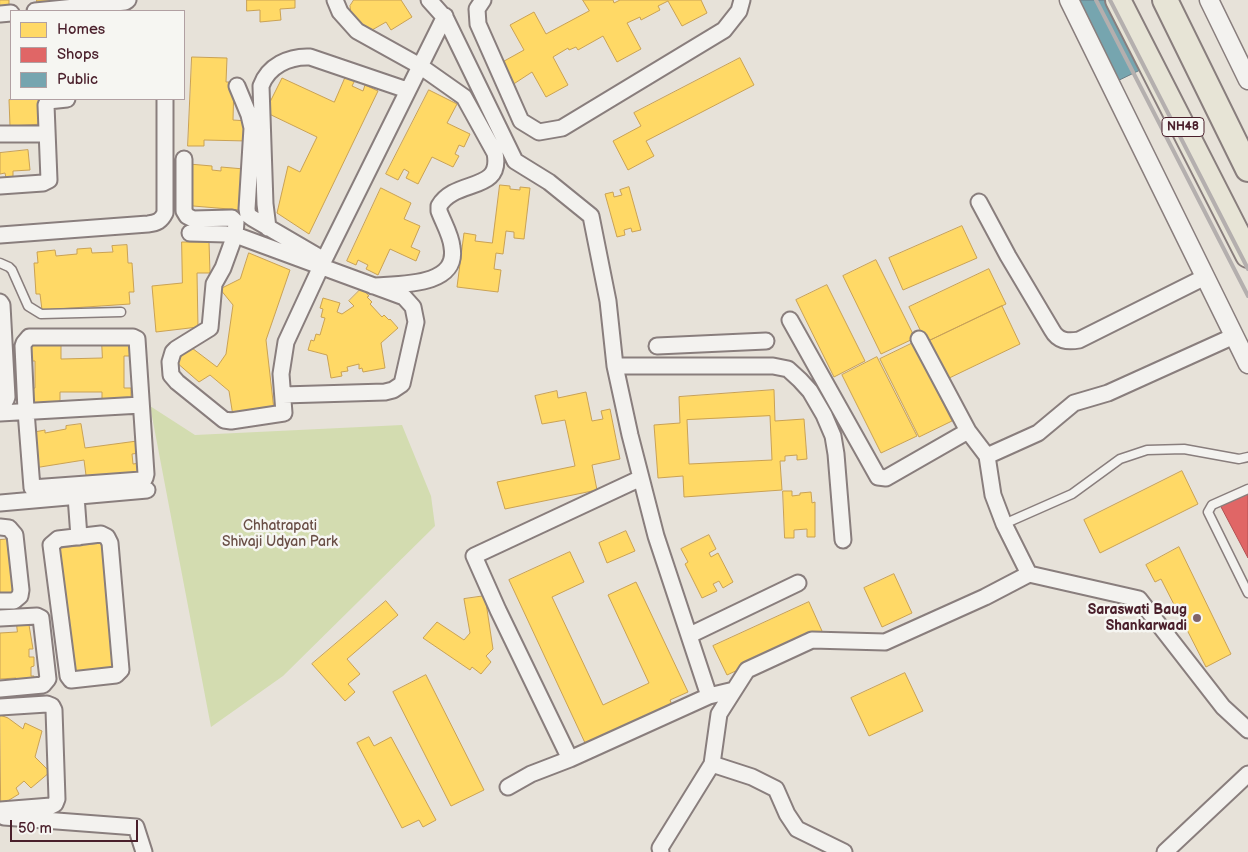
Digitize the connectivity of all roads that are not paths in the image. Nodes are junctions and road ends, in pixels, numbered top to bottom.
1 (128, 0) edge
2 (335, 0) edge
3 (429, 0) edge
4 (482, 0) edge
5 (742, 0) edge
6 (1068, 0) edge
7 (1118, 0) edge
8 (1165, 0) edge
9 (1209, 0) edge
10 (45, 10) edge
11 (444, 16) junction
12 (420, 66) junction
13 (1248, 80) edge
14 (237, 86) dead end
15 (407, 90) junction
16 (58, 100) edge
17 (165, 100) edge
18 (0, 134) edge
19 (184, 159) dead end
20 (1248, 169) edge
21 (0, 179) edge
22 (0, 186) edge
23 (979, 202) dead end
24 (268, 228) junction
25 (190, 233) dead end
26 (0, 235) edge
27 (235, 235) junction
28 (1248, 255) edge
29 (0, 263) edge
30 (323, 263) junction
31 (1205, 276) junction
32 (373, 286) junction
33 (0, 302) edge
34 (121, 312) dead end
35 (790, 320) dead end
36 (1234, 336) junction
37 (919, 339) dead end
38 (766, 341) dead end
39 (714, 344) junction
40 (657, 346) dead end
41 (1248, 364) edge
42 (615, 366) junction
43 (715, 366) junction
44 (283, 396) junction
45 (0, 402) edge
46 (141, 405) junction
47 (26, 411) junction
48 (0, 413) edge
49 (968, 432) junction
50 (987, 456) junction
51 (1248, 457) edge
52 (641, 478) junction
53 (1248, 488) edge
54 (147, 490) dead end
55 (76, 496) junction
56 (0, 503) edge
57 (1004, 524) junction
58 (0, 527) edge
59 (79, 537) junction
60 (843, 540) dead end
61 (1029, 574) junction
62 (798, 583) dead end
63 (1248, 592) edge
64 (0, 601) edge
65 (0, 618) edge
66 (690, 635) junction
67 (0, 688) edge
68 (734, 690) junction
69 (709, 696) junction
70 (0, 708) edge
71 (1248, 730) edge
72 (570, 759) junction
73 (712, 764) junction
74 (1248, 774) edge
75 (508, 787) dead end
76 (0, 810) edge
77 (0, 817) edge
78 (144, 852) edge
79 (661, 852) edge
80 (844, 852) edge
81 (1165, 852) edge

1 - 10 street
2 - 12 street
3 - 11 street
4 - 5 street
6 - 31 street
7 - 28 highway, NH48
8 - 20 highway, NH48
9 - 13 street
11 - 12 street
11 - 42 street
12 - 15 street
12 - 32 street
14 - 24 street
15 - 24 street
15 - 30 street
16 - 22 street
17 - 26 street
18 - 21 street
19 - 27 street
23 - 31 street
24 - 30 street
25 - 27 street
27 - 30 street
27 - 44 street
29 - 34 lane
30 - 32 street
30 - 44 street
31 - 36 street
32 - 44 street
33 - 45 street
35 - 49 street
36 - 41 street
36 - 50 street
37 - 49 street
38 - 39 street
39 - 40 street
39 - 43 street
42 - 43 street
42 - 52 street
43 - 60 street
46 - 47 street
46 - 47 street
46 - 47 street
47 - 48 street
49 - 50 street
50 - 57 street
51 - 57 lane
52 - 66 street
52 - 72 street
53 - 63 lane
54 - 55 street
55 - 56 street
55 - 59 street
57 - 61 street
58 - 64 street
59 - 59 street
61 - 68 street
61 - 71 street
62 - 66 street
65 - 67 street
66 - 69 street
68 - 69 street
68 - 73 street
69 - 72 street
70 - 76 street
72 - 75 street
73 - 79 street
73 - 80 street
74 - 81 street
77 - 78 street

